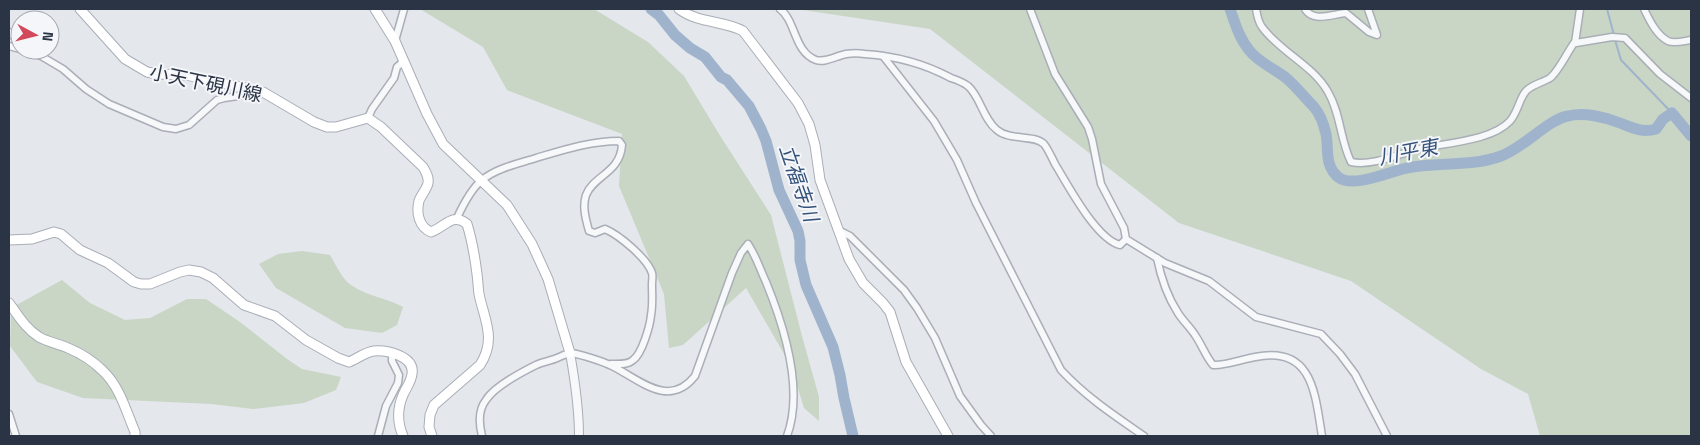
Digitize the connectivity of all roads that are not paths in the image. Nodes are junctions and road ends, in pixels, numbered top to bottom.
1 (80, 9) edge
2 (375, 9) edge
3 (404, 9) edge
4 (680, 9) edge
5 (780, 9) edge
6 (1030, 9) edge
7 (1256, 9) edge
8 (1305, 9) edge
9 (1368, 9) edge
10 (1580, 9) edge
11 (1644, 9) edge
12 (1691, 40) edge
13 (395, 41) junction
14 (1575, 43) junction
15 (883, 56) junction
16 (47, 60) edge
17 (404, 61) junction
18 (262, 92) junction
19 (1691, 98) edge
20 (368, 118) junction
21 (481, 180) junction
22 (457, 218) junction
23 (838, 230) junction
24 (9, 240) edge
25 (1126, 240) junction
26 (1157, 258) junction
27 (9, 303) edge
28 (392, 353) junction
29 (570, 353) junction
30 (610, 364) junction
31 (9, 414) edge
32 (380, 428) junction
33 (16, 436) edge
34 (135, 436) edge
35 (378, 436) edge
36 (383, 436) edge
37 (403, 436) edge
38 (432, 436) edge
39 (482, 436) edge
40 (579, 436) edge
41 (787, 436) edge
42 (948, 436) edge
43 (991, 436) edge
44 (1144, 436) edge
45 (1322, 436) edge
46 (1387, 436) edge

1 - 18 main road, 小天下硯川線
2 - 13 main road
3 - 13 street
4 - 23 main road
5 - 15 street
6 - 25 street
7 - 14 street
8 - 9 street
10 - 14 street
11 - 12 street
13 - 17 main road
14 - 19 street
15 - 25 street
15 - 44 street
16 - 18 street
17 - 20 street
17 - 21 main road
18 - 20 main road, 小天下硯川線
20 - 22 main road
21 - 22 street
21 - 29 main road
21 - 30 street
22 - 38 main road
23 - 42 main road
23 - 43 street
24 - 28 main road
25 - 26 street
26 - 45 street
26 - 46 street
27 - 34 main road
28 - 32 street
28 - 37 main road
29 - 30 street
29 - 39 street
29 - 40 street
30 - 41 street
31 - 33 street
32 - 35 street
32 - 36 street

